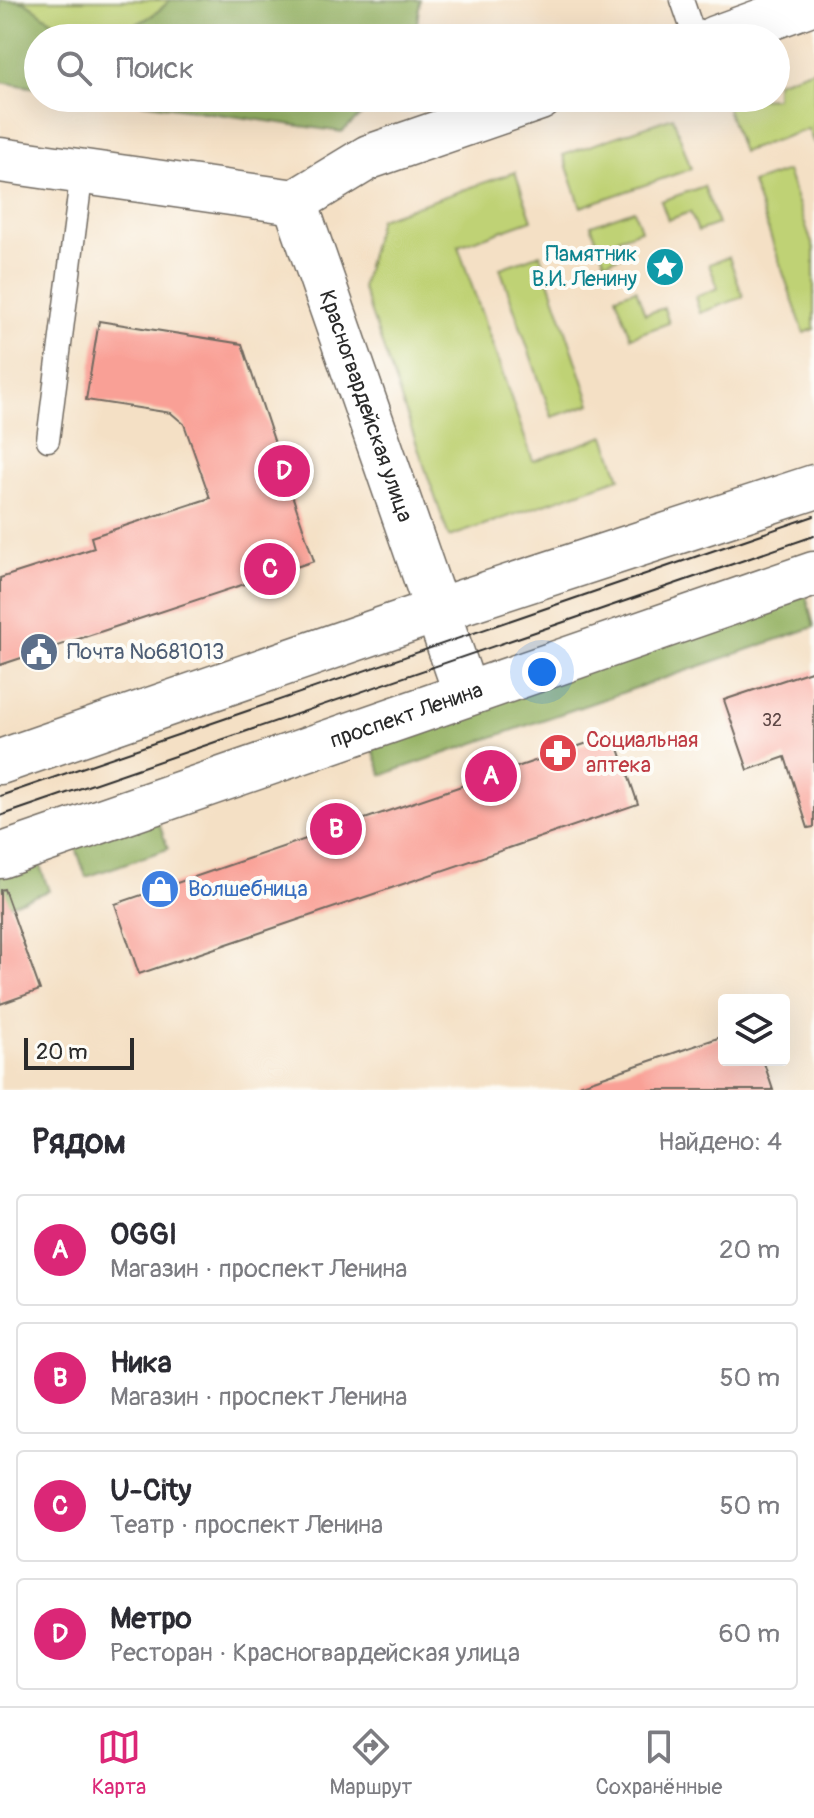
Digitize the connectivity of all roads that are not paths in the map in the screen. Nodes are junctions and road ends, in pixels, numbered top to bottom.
1 (682, 0) edge
2 (814, 2) edge
3 (690, 24) edge
4 (755, 24) edge
5 (790, 33) edge
6 (814, 33) edge
7 (499, 112) edge
8 (0, 160) edge
9 (82, 171) junction
10 (295, 202) junction
11 (48, 440) dead end
12 (814, 487) edge
13 (814, 574) edge
14 (438, 610) junction
15 (466, 694) junction
16 (0, 762) edge
17 (0, 856) edge

1 - 3 lane
2 - 4 main road
5 - 6 main road
7 - 10 main road
8 - 9 main road
9 - 10 main road
9 - 11 lane
10 - 14 main road, Красногвардейская улица
12 - 14 main road
13 - 15 main road, проспект Ленина
14 - 15 main road, Красногвардейская улица
14 - 16 main road
15 - 17 main road, проспект Ленина

